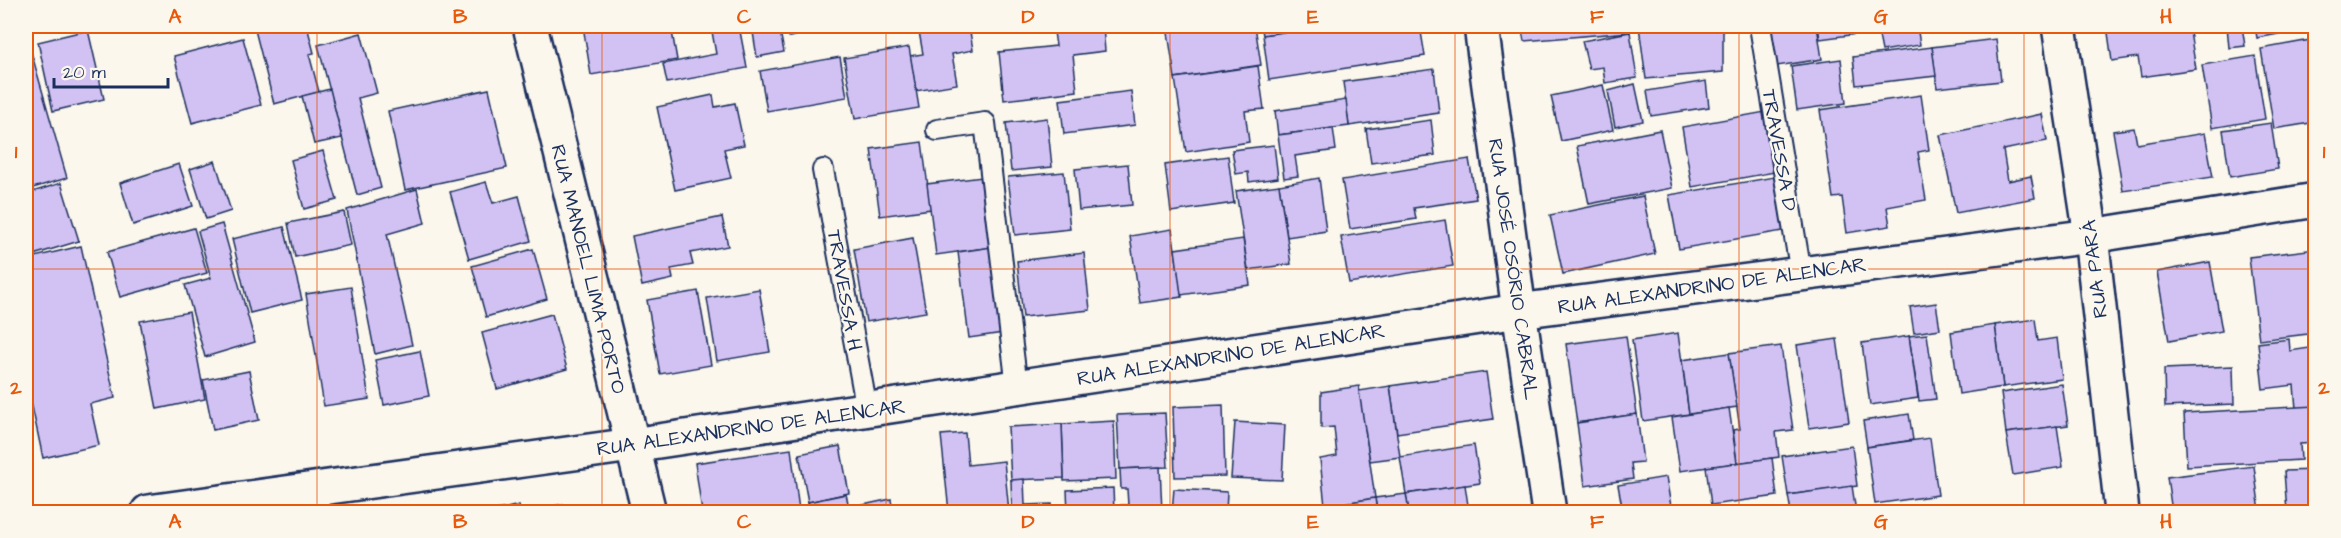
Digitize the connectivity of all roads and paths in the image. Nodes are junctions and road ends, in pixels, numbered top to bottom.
1 (530, 26) edge
2 (1481, 26) edge
3 (1760, 26) edge
4 (2059, 26) edge
5 (937, 130) dead end
6 (823, 170) dead end
7 (2316, 200) edge
8 (2091, 236) junction
9 (1801, 274) junction
10 (1519, 311) junction
11 (1017, 387) junction
12 (867, 410) junction
13 (632, 445) junction
14 (148, 513) edge
15 (649, 513) edge
16 (1549, 513) edge
17 (2122, 513) edge

1 - 13 street, RUA MANOEL LIMA PORTO
2 - 10 street, RUA JOSÉ OSÓRIO CABRAL
3 - 9 lane, TRAVESSA D
4 - 8 street, RUA PARÁ
5 - 11 lane
6 - 12 lane, TRAVESSA H
7 - 8 street, RUA ALEXANDRINO DE ALENCAR
8 - 9 street, RUA ALEXANDRINO DE ALENCAR
8 - 17 street, RUA PARÁ
9 - 10 street, RUA ALEXANDRINO DE ALENCAR
10 - 11 street, RUA ALEXANDRINO DE ALENCAR
10 - 16 street, RUA JOSÉ OSÓRIO CABRAL
11 - 12 street, RUA ALEXANDRINO DE ALENCAR
12 - 13 street, RUA ALEXANDRINO DE ALENCAR
13 - 14 street, RUA ALEXANDRINO DE ALENCAR
13 - 15 street, RUA MANOEL LIMA PORTO

